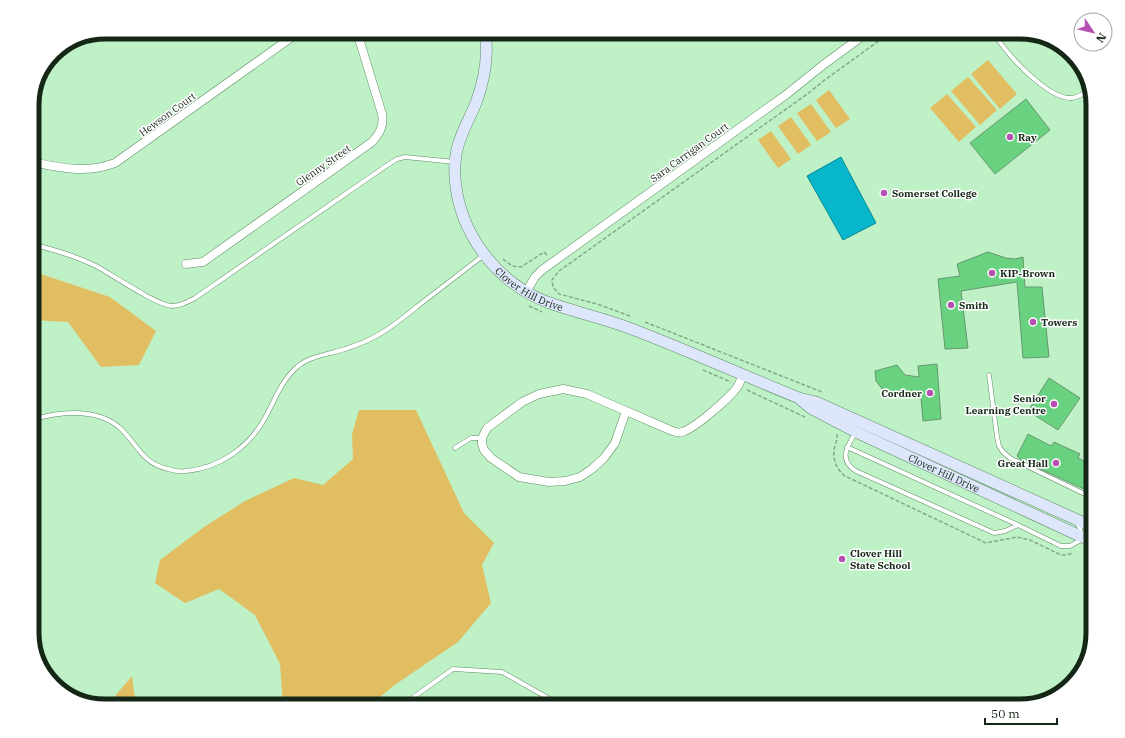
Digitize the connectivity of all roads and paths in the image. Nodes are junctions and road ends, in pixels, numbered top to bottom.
1 (289, 39) edge
2 (359, 39) edge
3 (485, 39) edge
4 (858, 39) edge
5 (881, 39) edge
6 (998, 39) edge
7 (1085, 91) edge
8 (39, 163) edge
9 (455, 163) junction
10 (39, 246) edge
11 (485, 255) junction
12 (502, 258) dead end
13 (550, 258) dead end
14 (186, 264) dead end
15 (526, 292) junction
16 (525, 304) dead end
17 (544, 313) dead end
18 (632, 317) dead end
19 (645, 322) dead end
20 (698, 368) dead end
21 (743, 375) junction
22 (989, 376) dead end
23 (738, 386) junction
24 (824, 394) dead end
25 (799, 398) junction
26 (626, 411) junction
27 (806, 418) dead end
28 (39, 419) edge
29 (867, 424) junction
30 (835, 432) dead end
31 (856, 432) junction
32 (482, 438) junction
33 (847, 447) junction
34 (455, 448) dead end
35 (1086, 495) edge
36 (1075, 519) junction
37 (1086, 524) edge
38 (1018, 526) junction
39 (1081, 536) junction
40 (1086, 538) edge
41 (1075, 552) dead end
42 (411, 699) edge
43 (550, 699) dead end

1 - 8 street, Hewson Court
2 - 14 street, Glenny Street
3 - 9 street, Clover Hill Drive
4 - 15 street, Sara Carrigan Court
5 - 18 path
6 - 7 lane
9 - 10 lane
9 - 11 street, Clover Hill Drive
11 - 15 street, Clover Hill Drive
11 - 28 lane
12 - 13 path
15 - 21 street, Clover Hill Drive
16 - 17 path
19 - 24 path
20 - 23 path
21 - 23 street
21 - 25 street, Clover Hill Drive
22 - 35 lane
23 - 26 street
23 - 27 path
25 - 29 street, Clover Hill Drive
25 - 31 street, Clover Hill Drive
26 - 32 street
26 - 32 street
29 - 31 lane
29 - 36 street, Clover Hill Drive
30 - 41 path
31 - 33 lane
31 - 39 street, Clover Hill Drive
32 - 34 lane
33 - 38 lane
33 - 38 lane
36 - 37 street, Clover Hill Drive
36 - 39 lane
38 - 39 lane
39 - 40 street, Clover Hill Drive
42 - 43 lane

